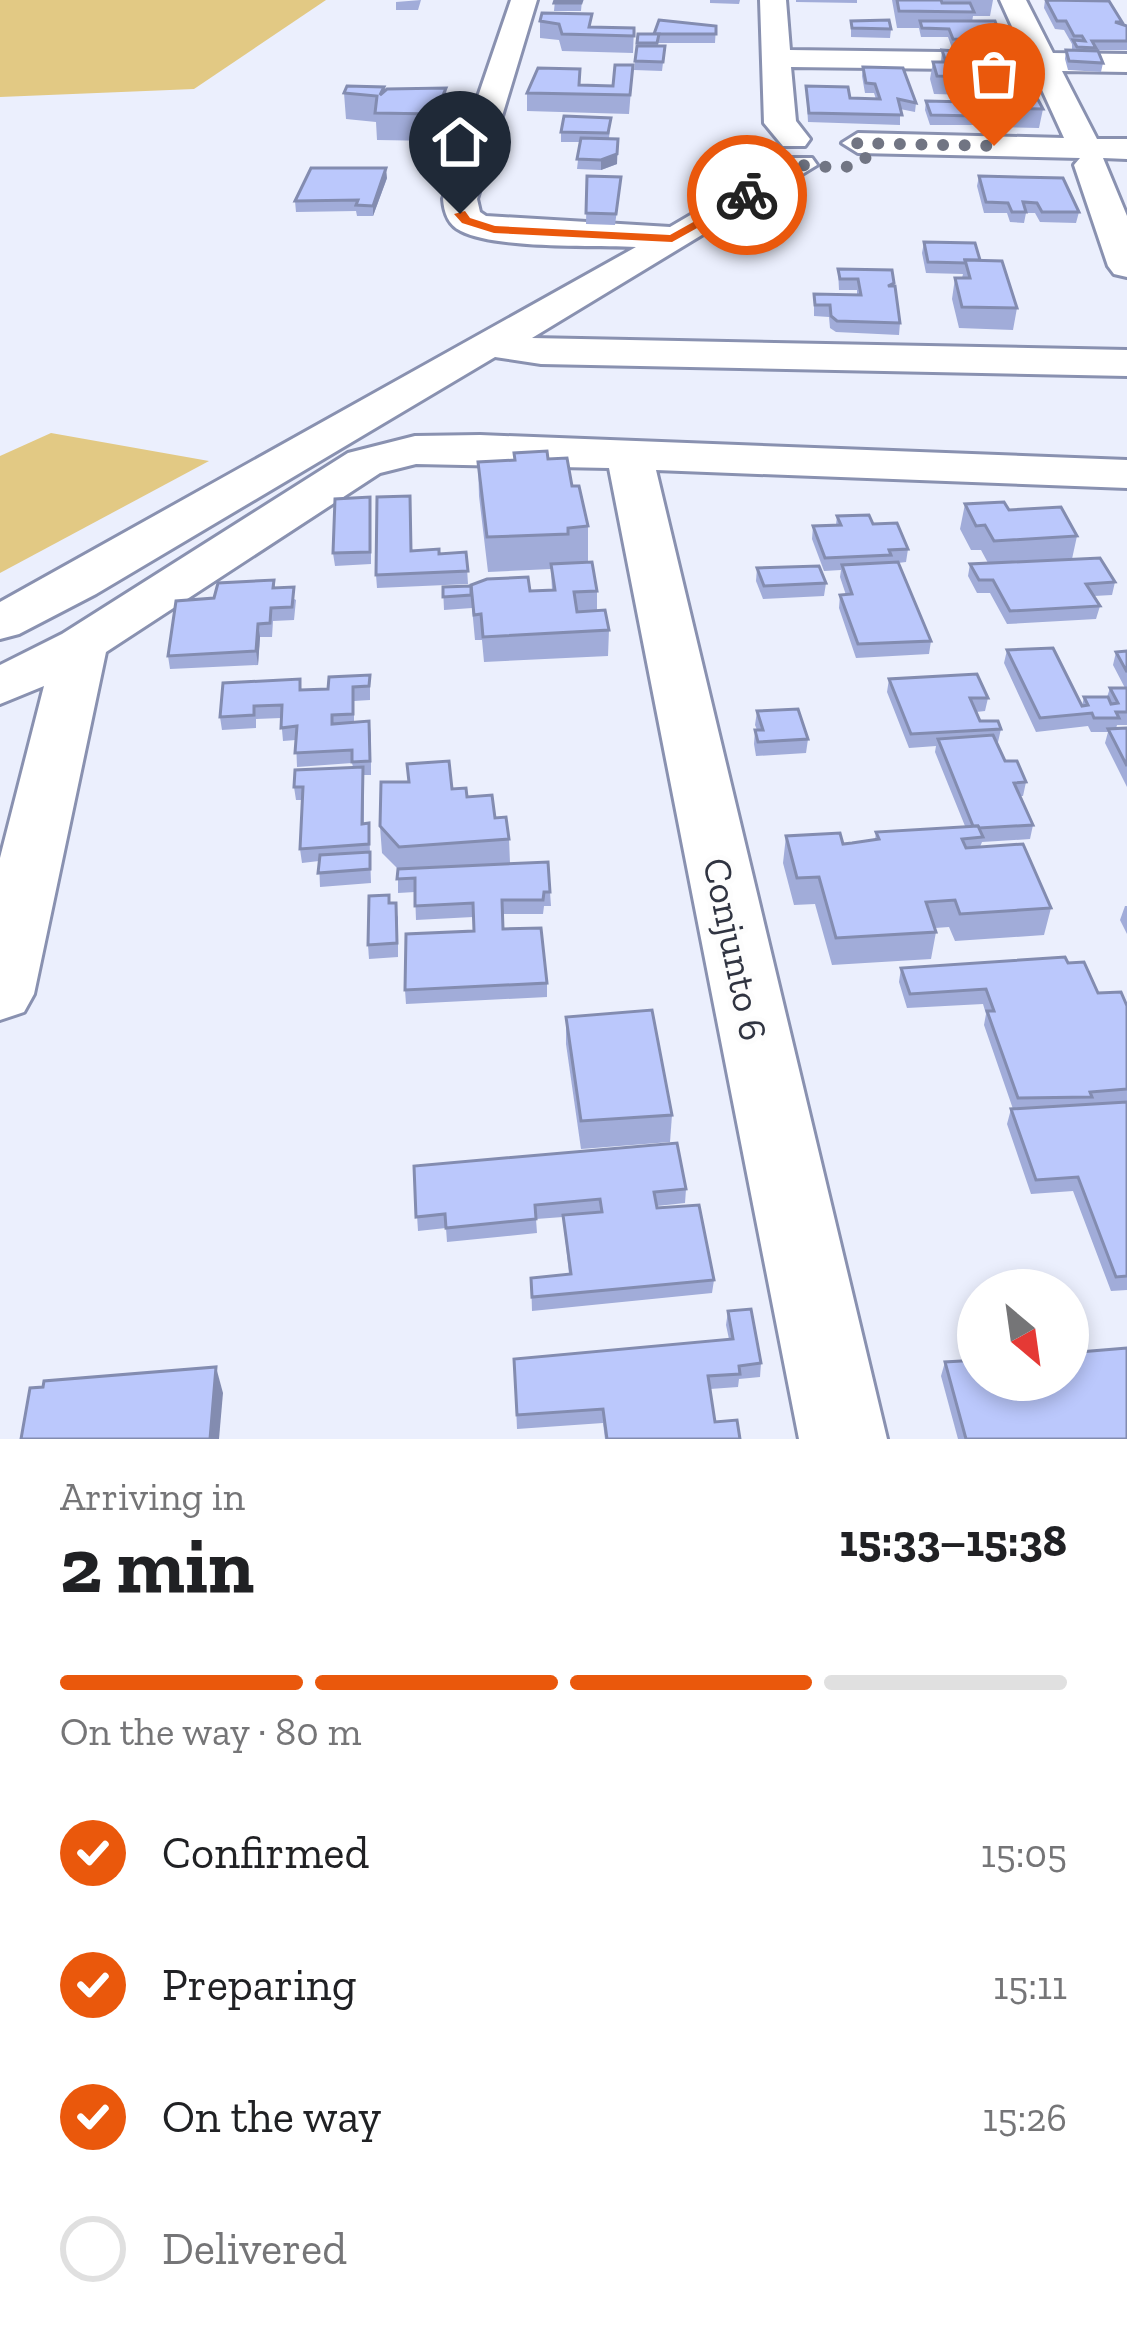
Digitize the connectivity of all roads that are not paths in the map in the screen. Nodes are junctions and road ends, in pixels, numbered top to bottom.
1 (524, 0) edge
2 (772, 0) edge
3 (1013, 0) edge
4 (778, 58) junction
5 (1041, 61) junction
6 (1127, 63) edge
7 (1127, 149) edge
8 (1088, 156) junction
9 (831, 157) junction
10 (1127, 166) edge
11 (672, 238) junction
12 (1127, 266) edge
13 (489, 344) junction
14 (1127, 363) edge
15 (630, 458) junction
16 (1127, 475) edge
17 (0, 623) edge
18 (81, 645) junction
19 (0, 687) edge
20 (0, 994) edge
21 (843, 1439) edge

1 - 11 street
2 - 4 street
3 - 5 street
4 - 5 street
4 - 9 street
5 - 6 street
5 - 8 street
7 - 8 street
8 - 9 street
8 - 10 street
8 - 12 street
9 - 11 street
11 - 13 street
13 - 14 street
13 - 17 street
15 - 16 street
15 - 18 street
15 - 21 street, Conjunto 6
18 - 19 street
18 - 20 street

